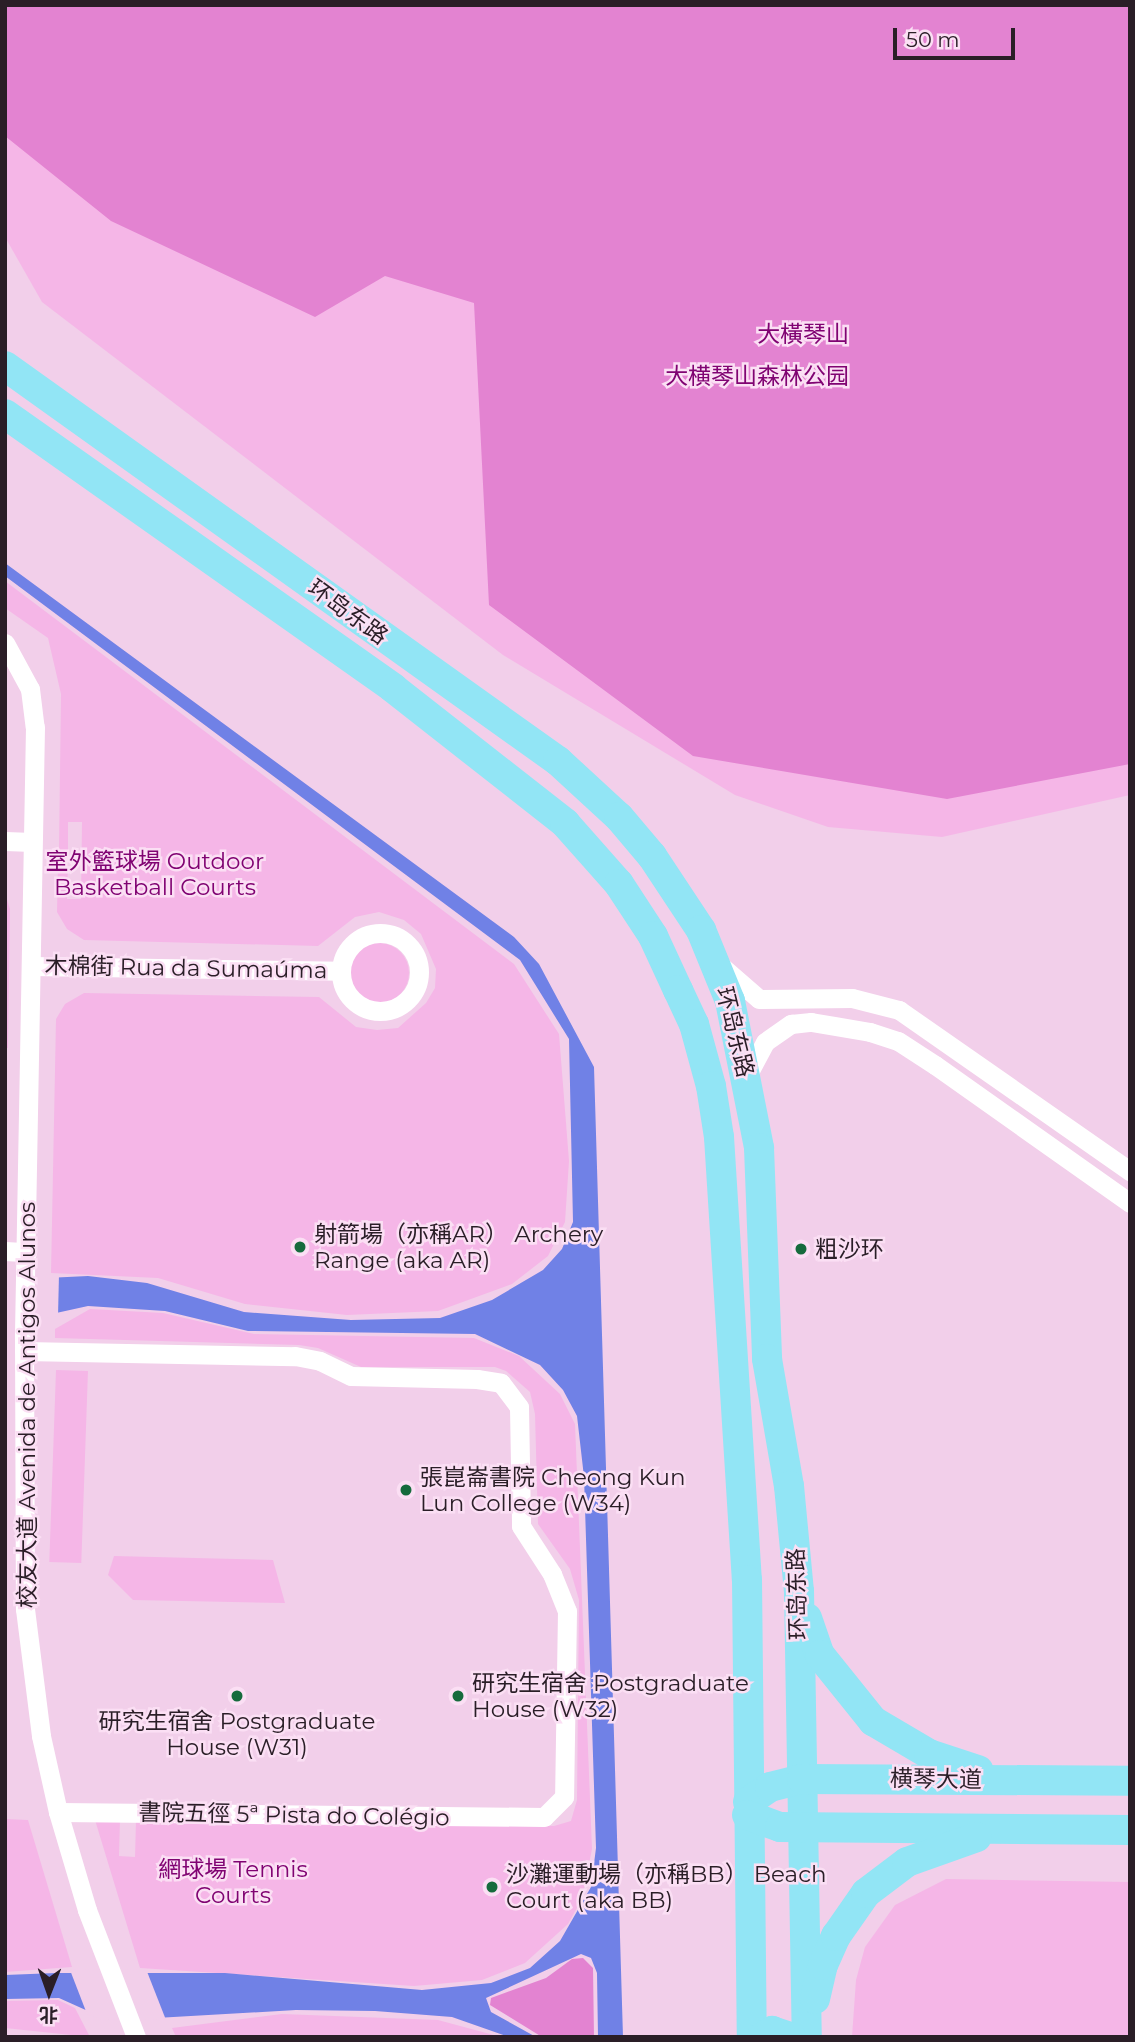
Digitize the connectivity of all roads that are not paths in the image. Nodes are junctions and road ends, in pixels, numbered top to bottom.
1 (5, 366) edge
2 (5, 414) edge
3 (5, 643) edge
4 (415, 660) junction
5 (393, 688) junction
6 (5, 841) edge
7 (32, 842) junction
8 (715, 960) junction
9 (31, 966) junction
10 (341, 971) junction
11 (747, 1076) junction
12 (1130, 1171) edge
13 (1130, 1203) edge
14 (5, 1251) edge
15 (27, 1255) junction
16 (24, 1343) junction
17 (799, 1591) junction
18 (802, 1779) junction
19 (1028, 1780) junction
20 (1130, 1781) edge
21 (748, 1808) junction
22 (58, 1812) junction
23 (803, 1827) junction
24 (1004, 1829) junction
25 (1034, 1829) junction
26 (1130, 1830) edge
27 (132, 2029) edge
28 (752, 2037) edge
29 (762, 2037) edge
30 (791, 2037) edge
31 (807, 2037) edge

1 - 4 main road, 环岛东路
2 - 5 main road, 环岛东路
3 - 7 street, 校友大道 Avenida de Antigos Alunos
4 - 5 main road
4 - 8 main road, 环岛东路
5 - 21 main road, 环岛东路
6 - 7 street
7 - 9 street, 校友大道 Avenida de Antigos Alunos
8 - 11 main road, 环岛东路
8 - 12 street
9 - 10 street, 木棉街 Rua da Sumaúma
9 - 15 street, 校友大道 Avenida de Antigos Alunos
10 - 10 street
11 - 13 street
11 - 17 main road, 环岛东路
14 - 15 street
15 - 16 street, 校友大道 Avenida de Antigos Alunos
16 - 22 street, 校友大道 Avenida de Antigos Alunos
16 - 22 street, 書院五徑 5ª Pista do Colégio
17 - 18 main road, 环岛东路
17 - 19 main road
18 - 19 main road, 横琴大道
18 - 21 main road, 横琴大道
18 - 23 main road, 环岛东路
19 - 20 main road, 横琴大道
19 - 25 main road
21 - 23 main road
21 - 28 main road, 环岛东路
22 - 27 street, 校友大道 Avenida de Antigos Alunos
23 - 24 main road
23 - 31 main road, 环岛东路
24 - 25 main road
24 - 31 main road
25 - 26 main road
29 - 30 main road

